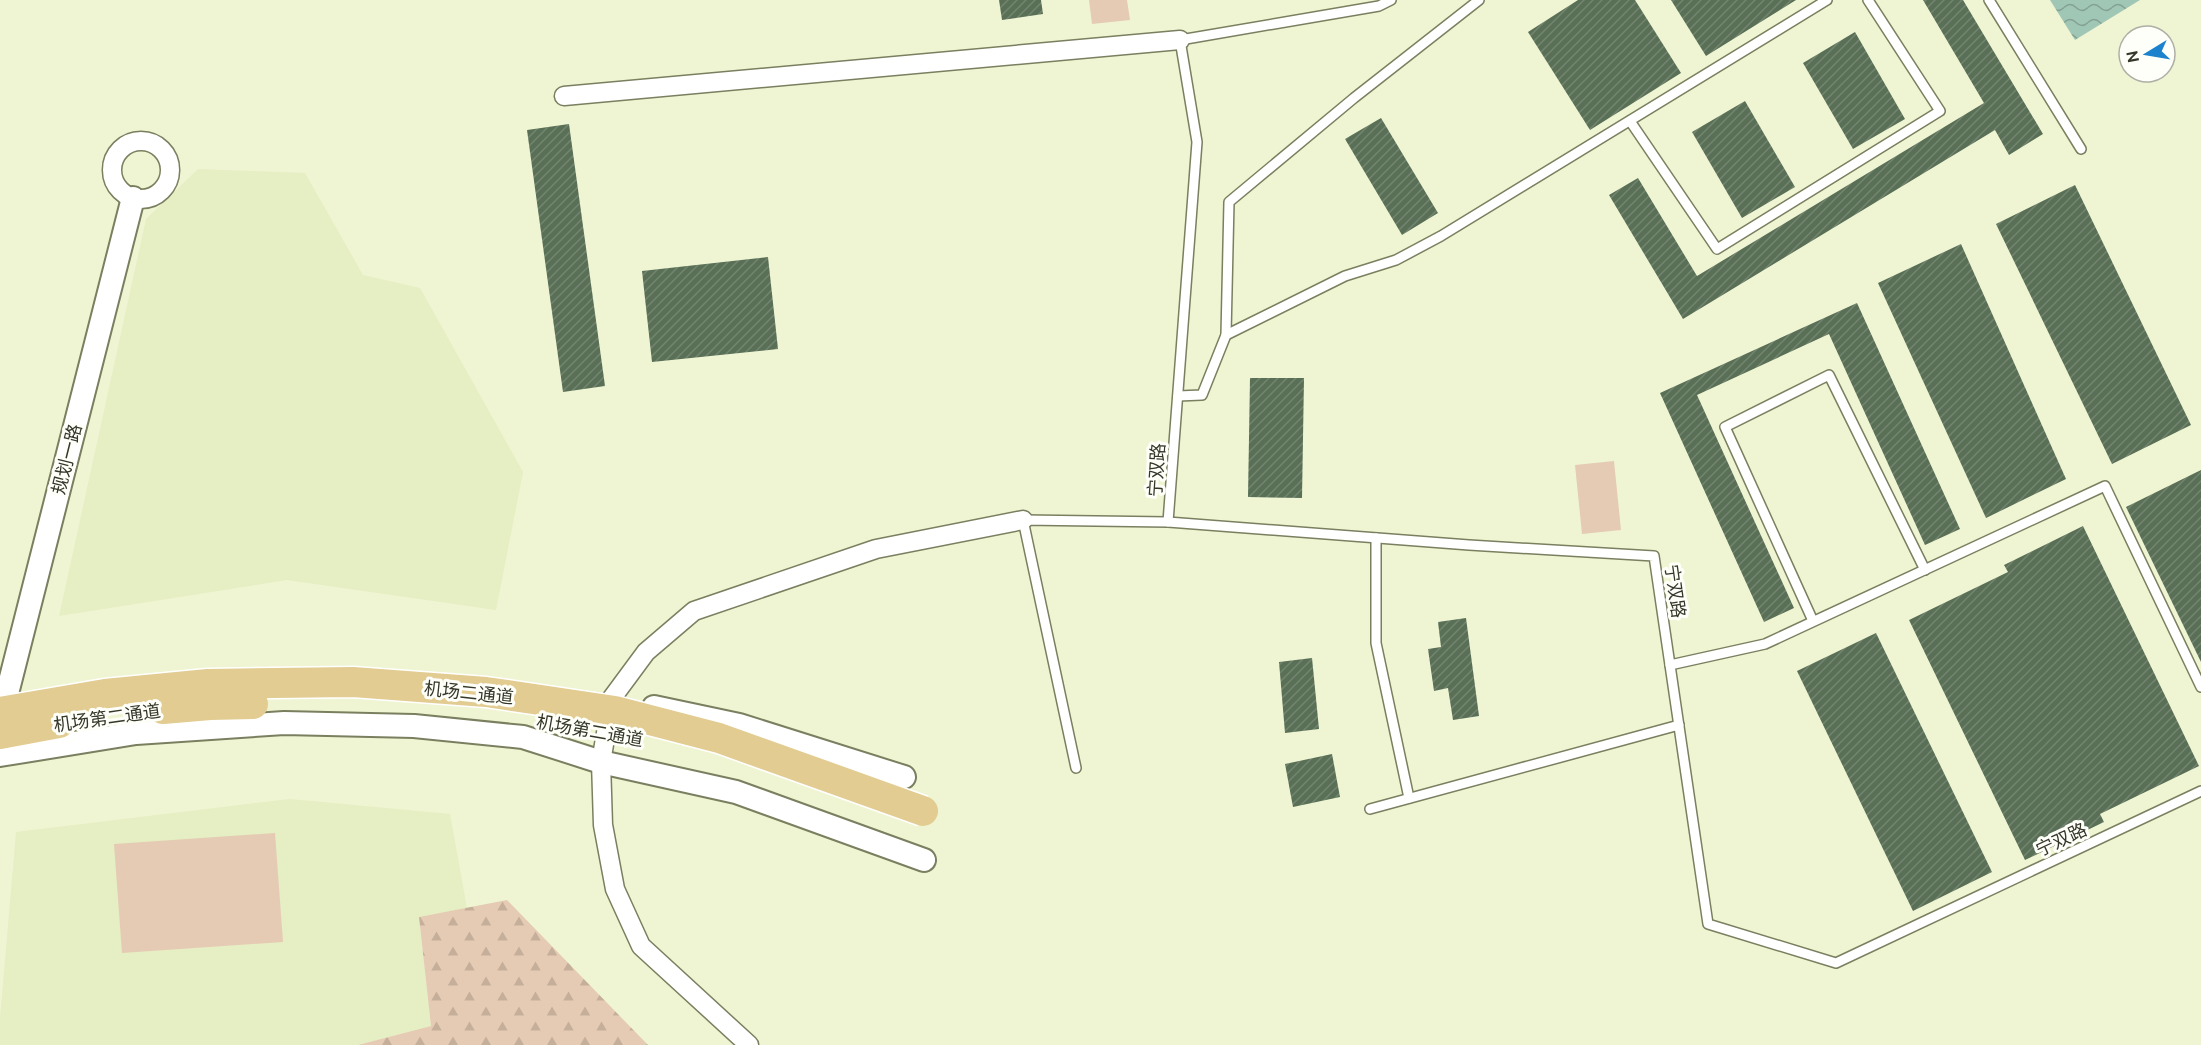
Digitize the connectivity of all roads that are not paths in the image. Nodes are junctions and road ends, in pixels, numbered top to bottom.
1 (1391, 0) edge
2 (1479, 0) edge
3 (1827, 0) edge
4 (1868, 0) edge
5 (1989, 0) edge
6 (1180, 40) junction
7 (564, 96) dead end
8 (1630, 121) junction
9 (2081, 149) dead end
10 (133, 198) dead end
11 (1226, 335) junction
12 (1178, 396) junction
13 (1023, 520) junction
14 (1168, 522) junction
15 (1376, 538) junction
16 (1925, 570) junction
17 (1813, 621) junction
18 (1670, 665) junction
19 (2201, 687) edge
20 (612, 698) junction
21 (1, 716) edge
22 (1679, 725) junction
23 (0, 755) edge
24 (601, 762) junction
25 (1077, 768) dead end
26 (904, 777) dead end
27 (2201, 791) edge
28 (1409, 798) junction
29 (1370, 809) dead end
30 (919, 821) dead end
31 (924, 860) dead end
32 (749, 1045) edge

1 - 6 lane
2 - 11 lane
3 - 8 lane
4 - 8 lane
5 - 9 lane
6 - 7 street
6 - 12 lane, 宁双路
8 - 11 lane
10 - 21 street, 规划一路
11 - 12 lane
12 - 14 lane, 宁双路
13 - 14 lane
13 - 20 street
13 - 25 lane
14 - 15 lane, 宁双路
15 - 18 lane, 宁双路
15 - 28 lane
16 - 17 lane
16 - 17 lane
16 - 19 lane
17 - 18 lane
18 - 22 lane, 宁双路
20 - 21 street
20 - 24 street
20 - 26 street
21 - 30 highway, 机场第二通道, bridge
22 - 27 lane, 宁双路
22 - 28 lane
23 - 24 street
24 - 31 street
24 - 32 street
28 - 29 lane

